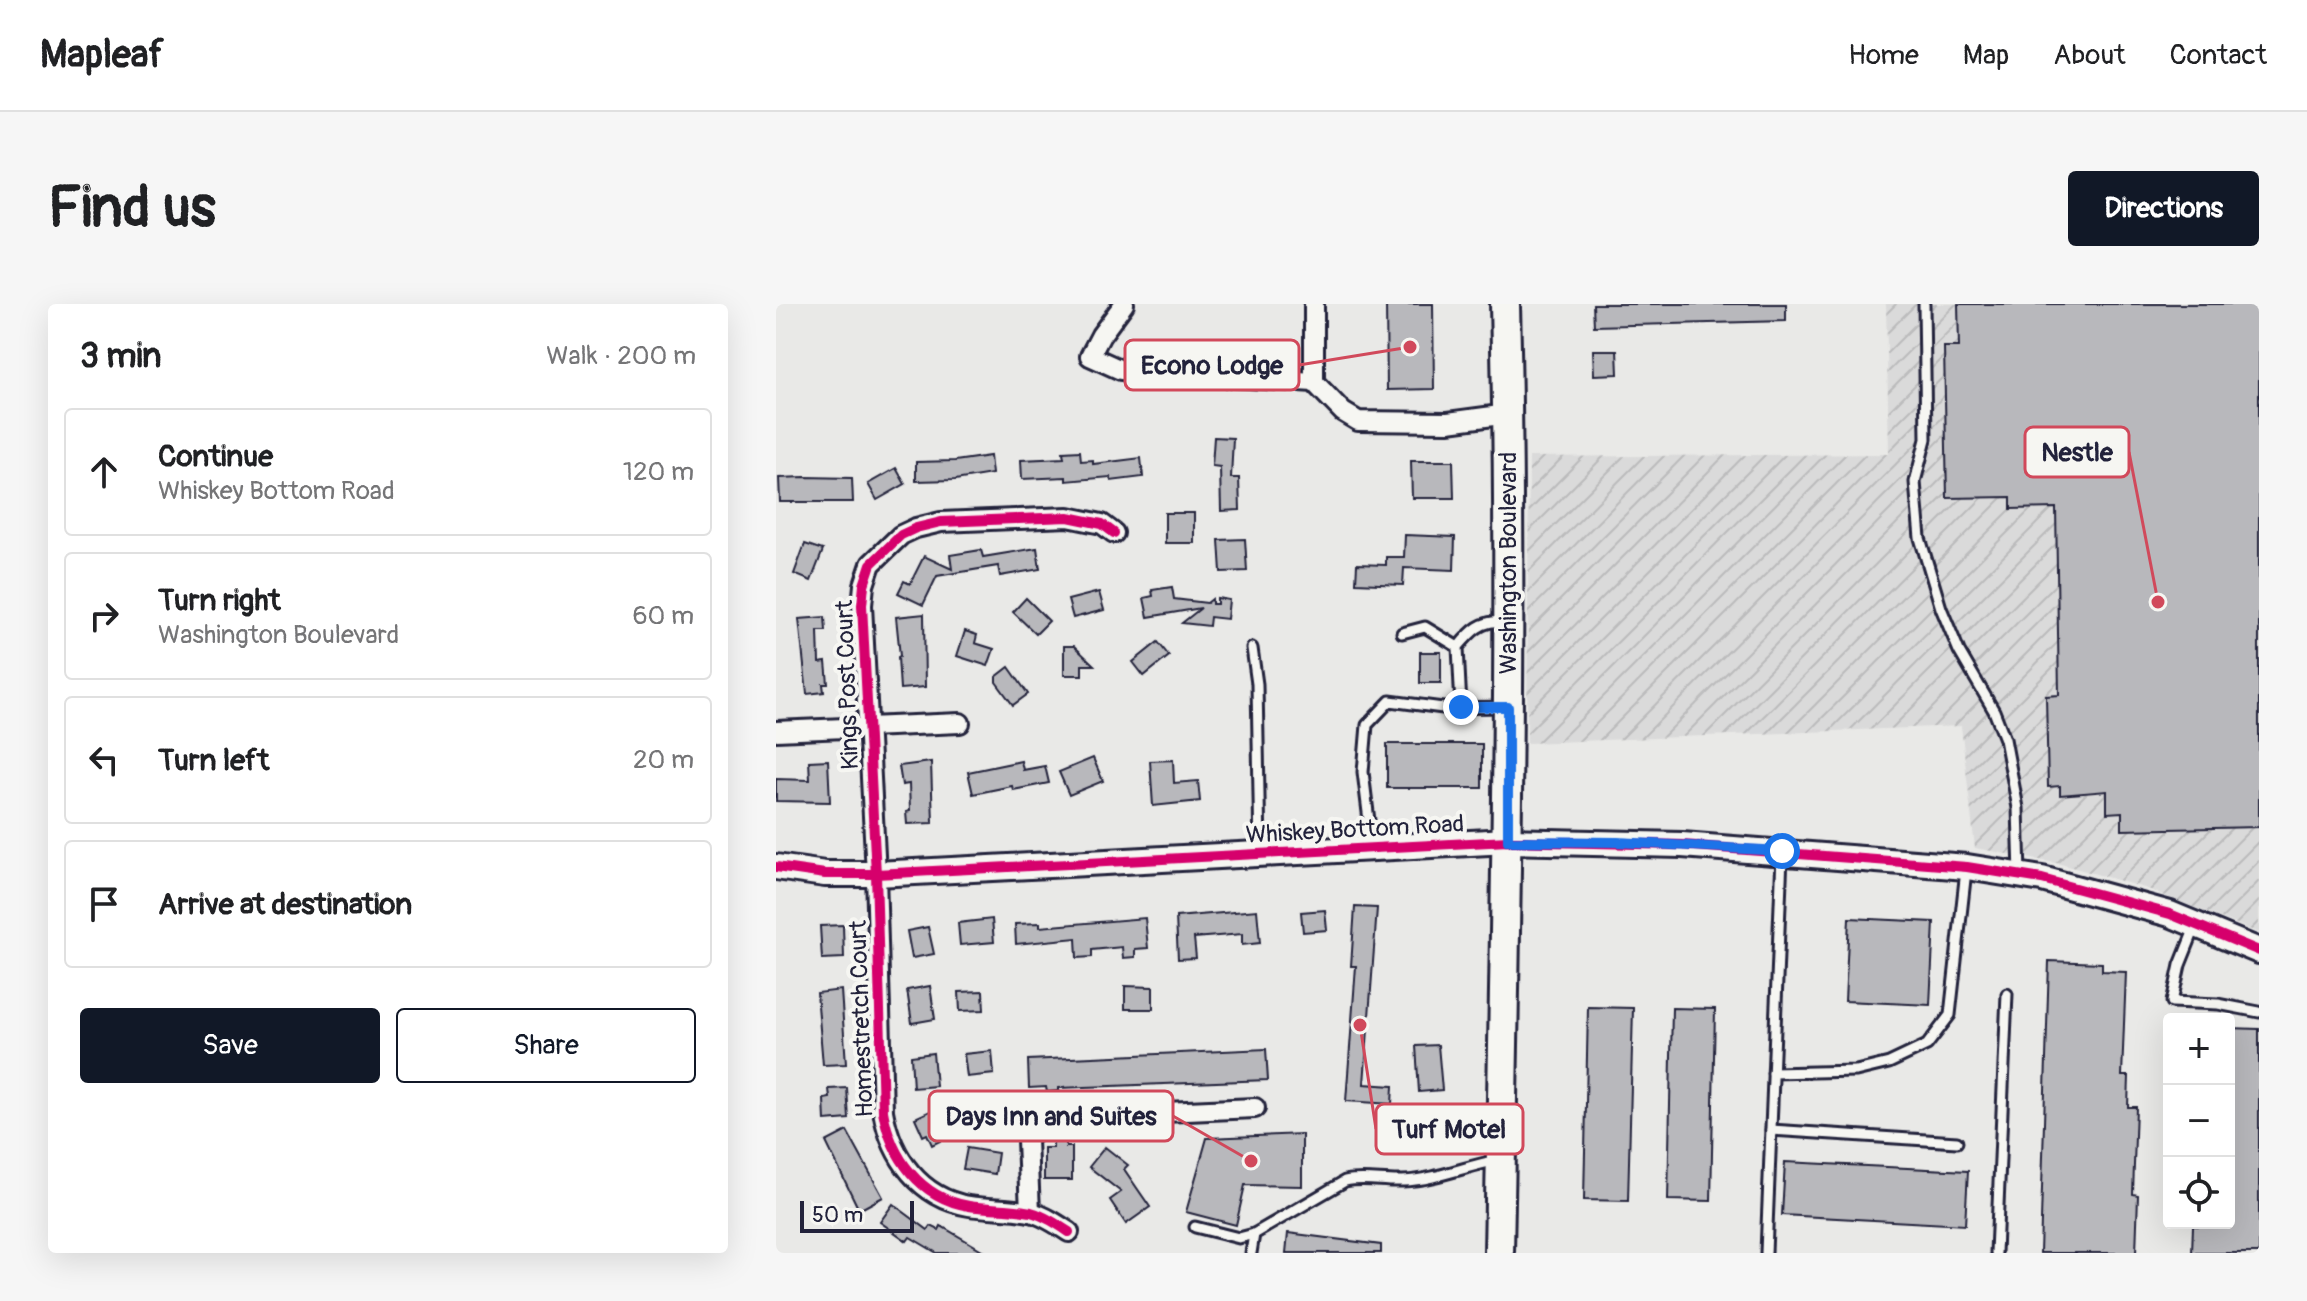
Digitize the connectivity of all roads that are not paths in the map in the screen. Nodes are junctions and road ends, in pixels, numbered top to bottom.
1 (1124, 304) edge
2 (1314, 304) edge
3 (1505, 304) edge
4 (1924, 304) edge
5 (1314, 382) junction
6 (1508, 414) junction
7 (1114, 533) dead end
8 (1508, 621) junction
9 (1402, 633) dead end
10 (1458, 647) junction
11 (1252, 648) dead end
12 (1461, 707) junction
13 (1508, 707) junction
14 (960, 723) dead end
15 (869, 726) junction
16 (776, 731) edge
17 (1508, 841) junction
18 (1372, 848) junction
19 (1782, 851) junction
20 (1261, 854) junction
21 (776, 867) edge
22 (1967, 867) junction
23 (876, 874) junction
24 (2020, 875) junction
25 (2196, 925) junction
26 (2259, 951) edge
27 (2007, 994) dead end
28 (2259, 1012) edge
29 (1773, 1073) junction
30 (1255, 1108) dead end
31 (1771, 1130) junction
32 (1957, 1142) dead end
33 (1501, 1160) junction
34 (1030, 1212) junction
35 (1195, 1227) dead end
36 (1069, 1232) dead end
37 (1254, 1234) junction
38 (1251, 1253) edge
39 (1499, 1253) edge
40 (1766, 1253) edge
41 (1996, 1253) edge

1 - 5 street
2 - 5 street
3 - 6 main road, Washington Boulevard
4 - 24 lane
5 - 6 street
6 - 8 main road, Washington Boulevard
7 - 15 street, Kings Post Court
8 - 10 lane
8 - 13 main road, Washington Boulevard
9 - 10 lane
10 - 12 lane
11 - 20 lane
12 - 13 lane
12 - 18 lane
13 - 17 main road, Washington Boulevard
14 - 15 street
15 - 16 street
15 - 23 street, Kings Post Court
17 - 18 street, Whiskey Bottom Road
17 - 19 street, Whiskey Bottom Road
17 - 33 main road, Washington Boulevard
18 - 20 street, Whiskey Bottom Road
19 - 22 street, Whiskey Bottom Road
19 - 29 lane
20 - 23 street, Whiskey Bottom Road
21 - 23 street, Whiskey Bottom Road
22 - 24 street, Whiskey Bottom Road
22 - 29 lane
23 - 34 street, Homestretch Court
24 - 25 street, Whiskey Bottom Road
25 - 26 street, Whiskey Bottom Road
25 - 28 lane
27 - 41 lane
29 - 31 lane
30 - 34 street
31 - 32 lane
31 - 40 lane
33 - 37 lane
33 - 39 main road, Washington Boulevard
34 - 36 street, Homestretch Court
35 - 37 lane
37 - 38 lane

